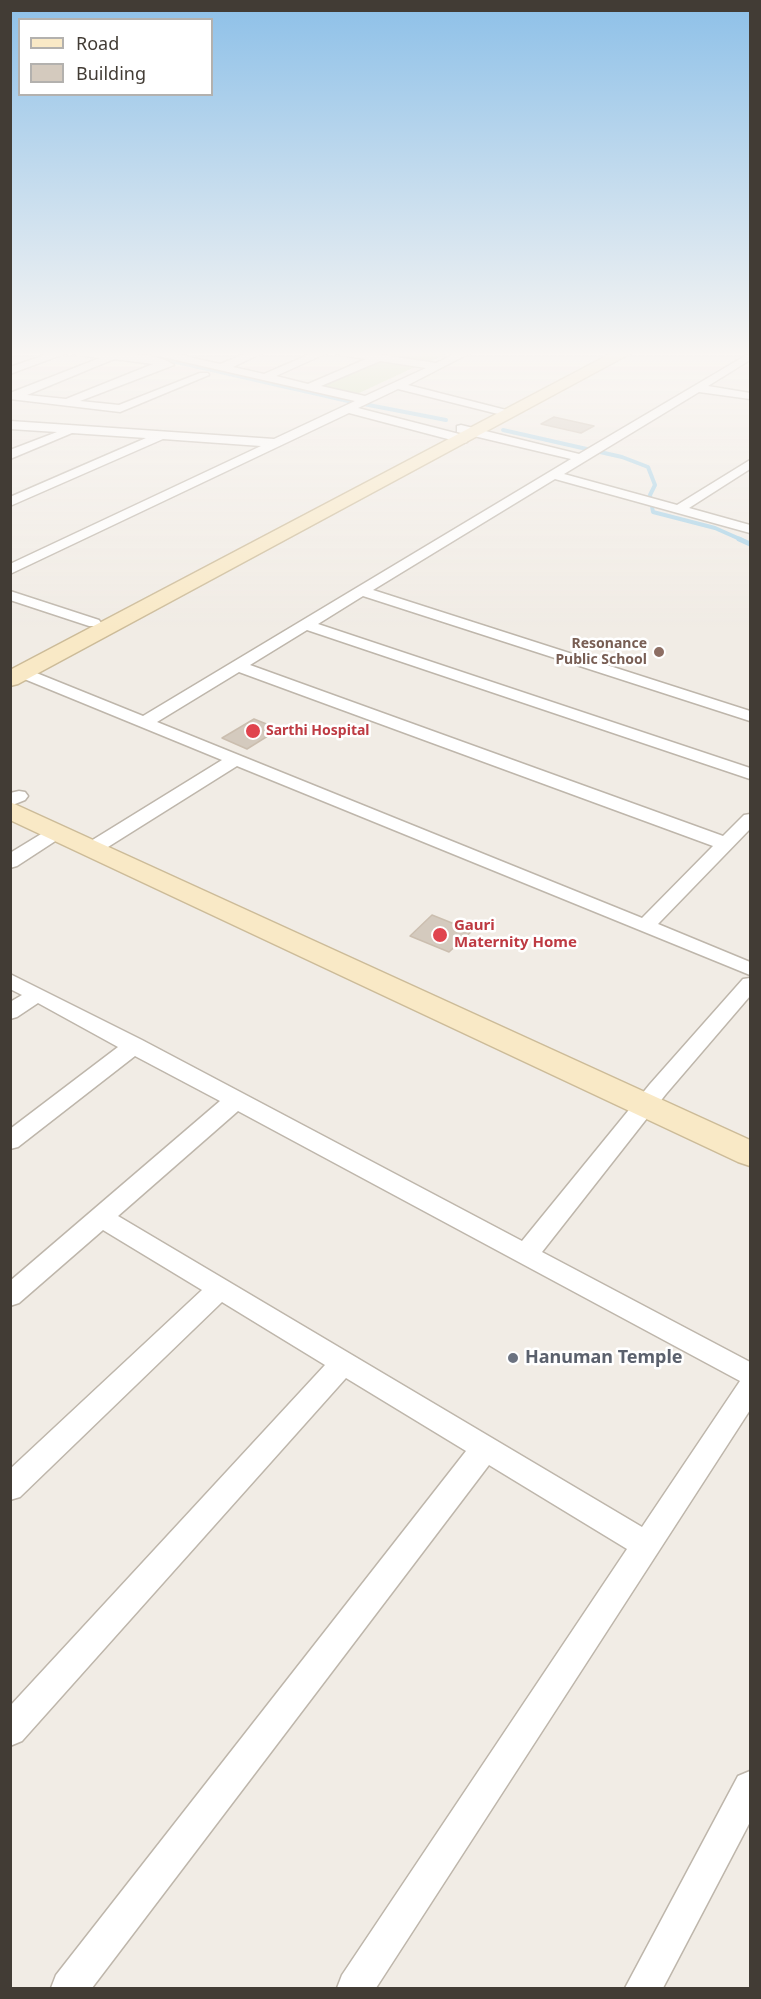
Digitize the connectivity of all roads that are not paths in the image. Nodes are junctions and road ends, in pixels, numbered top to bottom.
1 (34, 445) edge
2 (138, 445) edge
3 (271, 445) edge
4 (440, 445) edge
5 (441, 445) edge
6 (538, 445) edge
7 (603, 445) edge
8 (590, 453) junction
9 (10, 455) edge
10 (750, 465) edge
11 (554, 475) junction
12 (10, 502) edge
13 (679, 509) junction
14 (750, 516) edge
15 (736, 525) junction
16 (750, 529) edge
17 (10, 570) edge
18 (361, 591) junction
19 (10, 595) edge
20 (94, 623) junction
21 (306, 625) junction
22 (238, 666) junction
23 (15, 670) edge
24 (750, 716) edge
25 (145, 722) junction
26 (236, 759) junction
27 (750, 774) edge
28 (13, 800) edge
29 (750, 819) edge
30 (57, 832) junction
31 (101, 843) junction
32 (726, 844) junction
33 (10, 862) edge
34 (645, 926) junction
35 (750, 969) edge
36 (10, 980) edge
37 (750, 984) edge
38 (37, 994) junction
39 (10, 1012) edge
40 (134, 1046) junction
41 (652, 1097) junction
42 (236, 1100) junction
43 (750, 1131) edge
44 (10, 1142) edge
45 (750, 1154) edge
46 (101, 1217) junction
47 (526, 1254) junction
48 (220, 1289) junction
49 (10, 1296) edge
50 (343, 1363) junction
51 (750, 1374) edge
52 (750, 1388) edge
53 (485, 1448) junction
54 (10, 1488) edge
55 (647, 1545) junction
56 (10, 1730) edge
57 (750, 1788) edge
58 (69, 1989) edge
59 (355, 1989) edge
60 (643, 1989) edge

1 - 9 street
2 - 12 street
3 - 17 street
4 - 20 street
5 - 23 street
6 - 8 street
7 - 8 street
8 - 11 street
10 - 13 street
11 - 13 street
11 - 18 street
13 - 15 street
14 - 15 street
15 - 16 street
18 - 21 street
18 - 24 street
19 - 20 street
20 - 23 street
21 - 22 street
21 - 27 street
22 - 25 street
22 - 32 street
23 - 25 street
25 - 26 street
26 - 31 street
26 - 34 street
28 - 30 street
28 - 31 street
29 - 32 street
30 - 31 street
30 - 33 street
31 - 41 street
32 - 34 street
34 - 35 street
36 - 38 street
37 - 41 street
38 - 39 street
38 - 40 street
40 - 42 street
40 - 44 street
41 - 43 street
41 - 45 street
41 - 47 street
42 - 46 street
42 - 47 street
46 - 48 street
46 - 49 street
47 - 51 street
48 - 50 street
48 - 54 street
50 - 53 street
50 - 56 street
52 - 55 street
53 - 55 street
53 - 58 street
55 - 59 street
57 - 60 street

